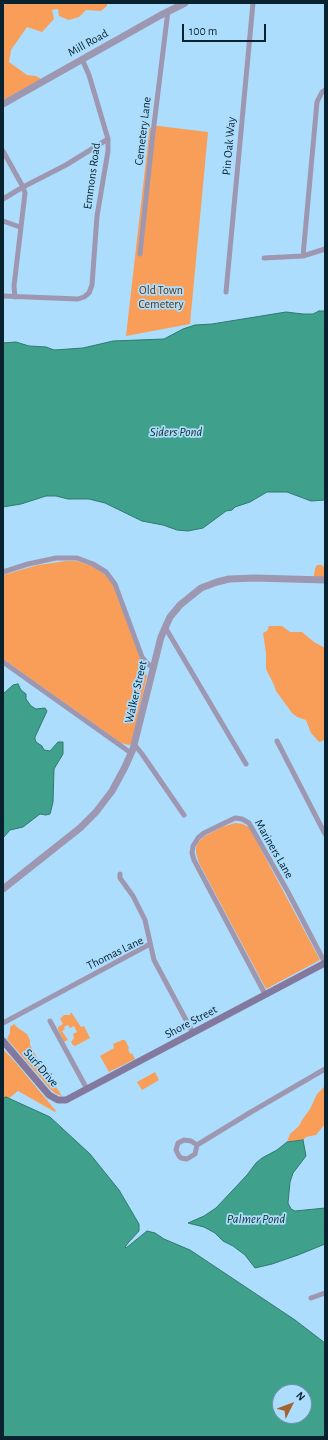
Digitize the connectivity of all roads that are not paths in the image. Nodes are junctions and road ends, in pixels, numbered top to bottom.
1 (185, 3) edge
2 (253, 3) edge
3 (171, 8) edge
4 (82, 59) junction
5 (325, 90) edge
6 (3, 104) edge
7 (108, 139) junction
8 (3, 150) edge
9 (23, 187) junction
10 (3, 199) edge
11 (3, 221) edge
12 (20, 227) junction
13 (325, 249) edge
14 (140, 254) dead end
15 (303, 256) junction
16 (264, 258) dead end
17 (226, 292) dead end
18 (3, 296) edge
19 (15, 296) junction
20 (3, 572) edge
21 (325, 580) edge
22 (165, 627) junction
23 (3, 662) edge
24 (153, 668) junction
25 (276, 741) dead end
26 (134, 744) junction
27 (131, 753) junction
28 (246, 764) dead end
29 (184, 815) dead end
30 (325, 834) edge
31 (120, 874) dead end
32 (3, 889) edge
33 (150, 944) junction
34 (325, 963) edge
35 (265, 994) junction
36 (50, 1021) dead end
37 (3, 1023) edge
38 (192, 1033) junction
39 (3, 1041) edge
40 (325, 1069) edge
41 (87, 1089) junction
42 (66, 1100) joint
43 (197, 1145) junction
44 (325, 1293) edge
45 (311, 1298) dead end

1 - 3 street, Mill Road
2 - 17 street, Pin Oak Way
3 - 4 street, Mill Road
3 - 14 street, Cemetery Lane
4 - 6 street, Mill Road
4 - 7 street, Emmons Road
5 - 15 street
7 - 9 street
7 - 19 street, Emmons Road
8 - 9 street
9 - 10 street
9 - 12 street
11 - 12 street
12 - 19 street
13 - 15 street
15 - 16 street
18 - 19 street
20 - 24 street
21 - 22 street, Walker Street
22 - 24 street, Walker Street
22 - 28 street
23 - 27 street
24 - 26 street, Walker Street
25 - 30 street
26 - 27 street, Walker Street
26 - 29 street
27 - 32 street, Walker Street
31 - 33 street
33 - 37 street, Thomas Lane
33 - 38 street, Thomas Lane
34 - 35 main road, Shore Street
34 - 35 street, Mariners Lane
35 - 38 main road, Shore Street
36 - 41 street
38 - 41 main road, Shore Street
39 - 42 main road, Surf Drive
40 - 43 street
41 - 42 main road, Shore Street
43 - 43 street
44 - 45 street

